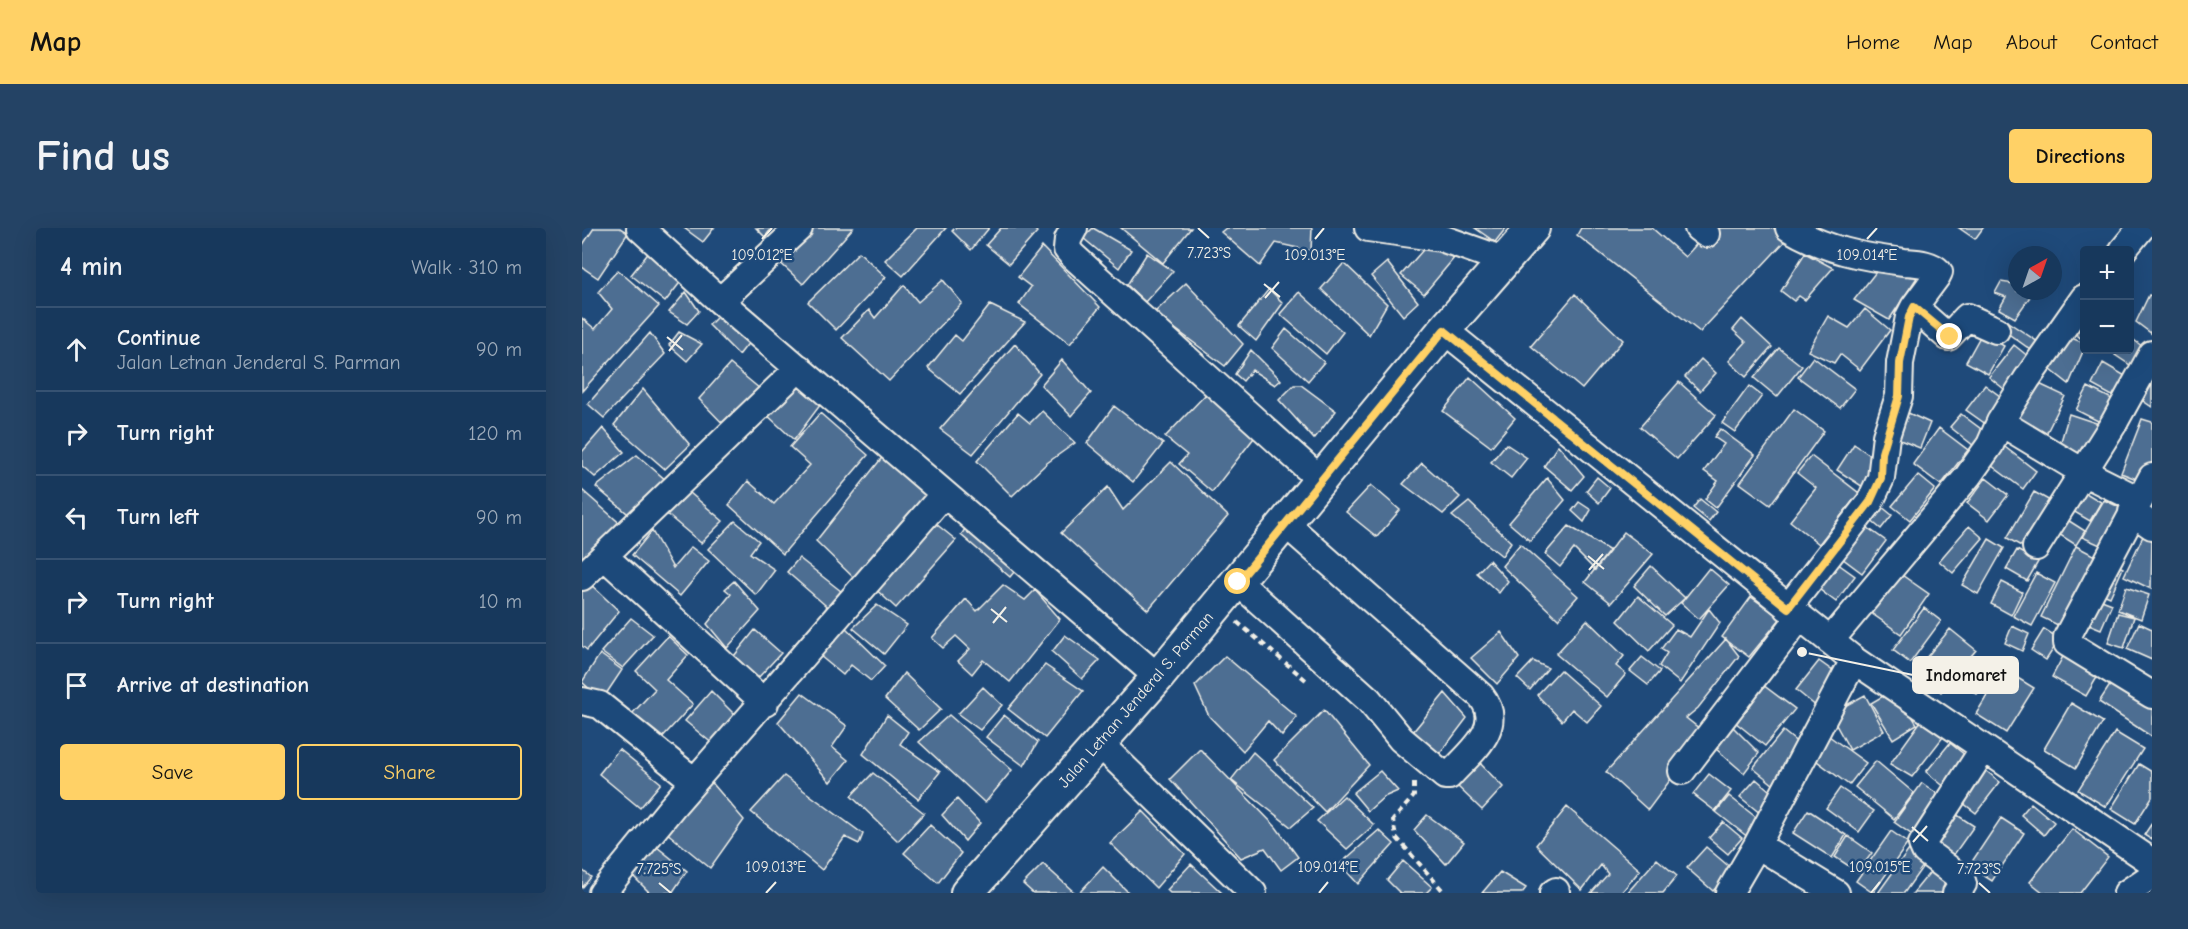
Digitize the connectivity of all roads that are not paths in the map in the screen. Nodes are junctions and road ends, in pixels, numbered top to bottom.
1 (640, 228) edge
2 (799, 228) edge
3 (1074, 228) edge
4 (1368, 228) edge
5 (1533, 228) edge
6 (1789, 228) edge
7 (2141, 228) edge
8 (2125, 246) edge
9 (1506, 261) junction
10 (2084, 300) edge
11 (720, 301) junction
12 (1914, 307) junction
13 (1444, 330) junction
14 (1996, 330) dead end
15 (2152, 354) edge
16 (799, 368) junction
17 (2000, 422) junction
18 (2083, 472) junction
19 (2152, 477) edge
20 (1322, 481) junction
21 (944, 494) junction
22 (2141, 513) edge
23 (1286, 524) junction
24 (2036, 547) dead end
25 (604, 556) junction
26 (582, 577) edge
27 (1238, 582) junction
28 (1793, 613) junction
29 (1830, 641) junction
30 (1854, 660) junction
31 (1158, 677) junction
32 (2152, 695) edge
33 (582, 700) edge
34 (765, 703) junction
35 (1099, 743) junction
36 (1984, 748) junction
37 (1682, 771) dead end
38 (694, 781) junction
39 (1757, 845) junction
40 (2152, 862) edge
41 (2152, 876) edge
42 (602, 893) edge
43 (967, 893) edge
44 (1253, 893) edge
45 (1729, 893) edge
46 (1836, 893) edge
47 (1956, 893) edge
48 (2127, 893) edge

1 - 11 street
2 - 11 street
3 - 20 street
4 - 9 street
5 - 9 main road, Jalan Letnan Jenderal S. Parman
6 - 12 street
7 - 8 street
9 - 13 main road, Jalan Letnan Jenderal S. Parman
10 - 17 street
11 - 16 street
12 - 14 street
12 - 28 street
13 - 20 main road, Jalan Letnan Jenderal S. Parman
13 - 28 street
15 - 18 street
16 - 21 street
16 - 25 street
17 - 18 street
17 - 29 street
18 - 22 street
18 - 24 street
19 - 22 street
20 - 23 main road, Jalan Letnan Jenderal S. Parman
21 - 31 street
21 - 34 street
22 - 32 street
23 - 27 main road, Jalan Letnan Jenderal S. Parman
23 - 27 street
25 - 26 street
25 - 34 street
27 - 31 main road, Jalan Letnan Jenderal S. Parman
28 - 29 street
28 - 37 street
29 - 30 street
30 - 36 street
30 - 39 street
31 - 35 main road, Jalan Letnan Jenderal S. Parman
33 - 38 street
34 - 38 street
35 - 43 main road, Jalan Letnan Jenderal S. Parman
35 - 44 street
36 - 40 street
36 - 47 street
38 - 42 street
39 - 45 street
39 - 46 street
41 - 48 street

